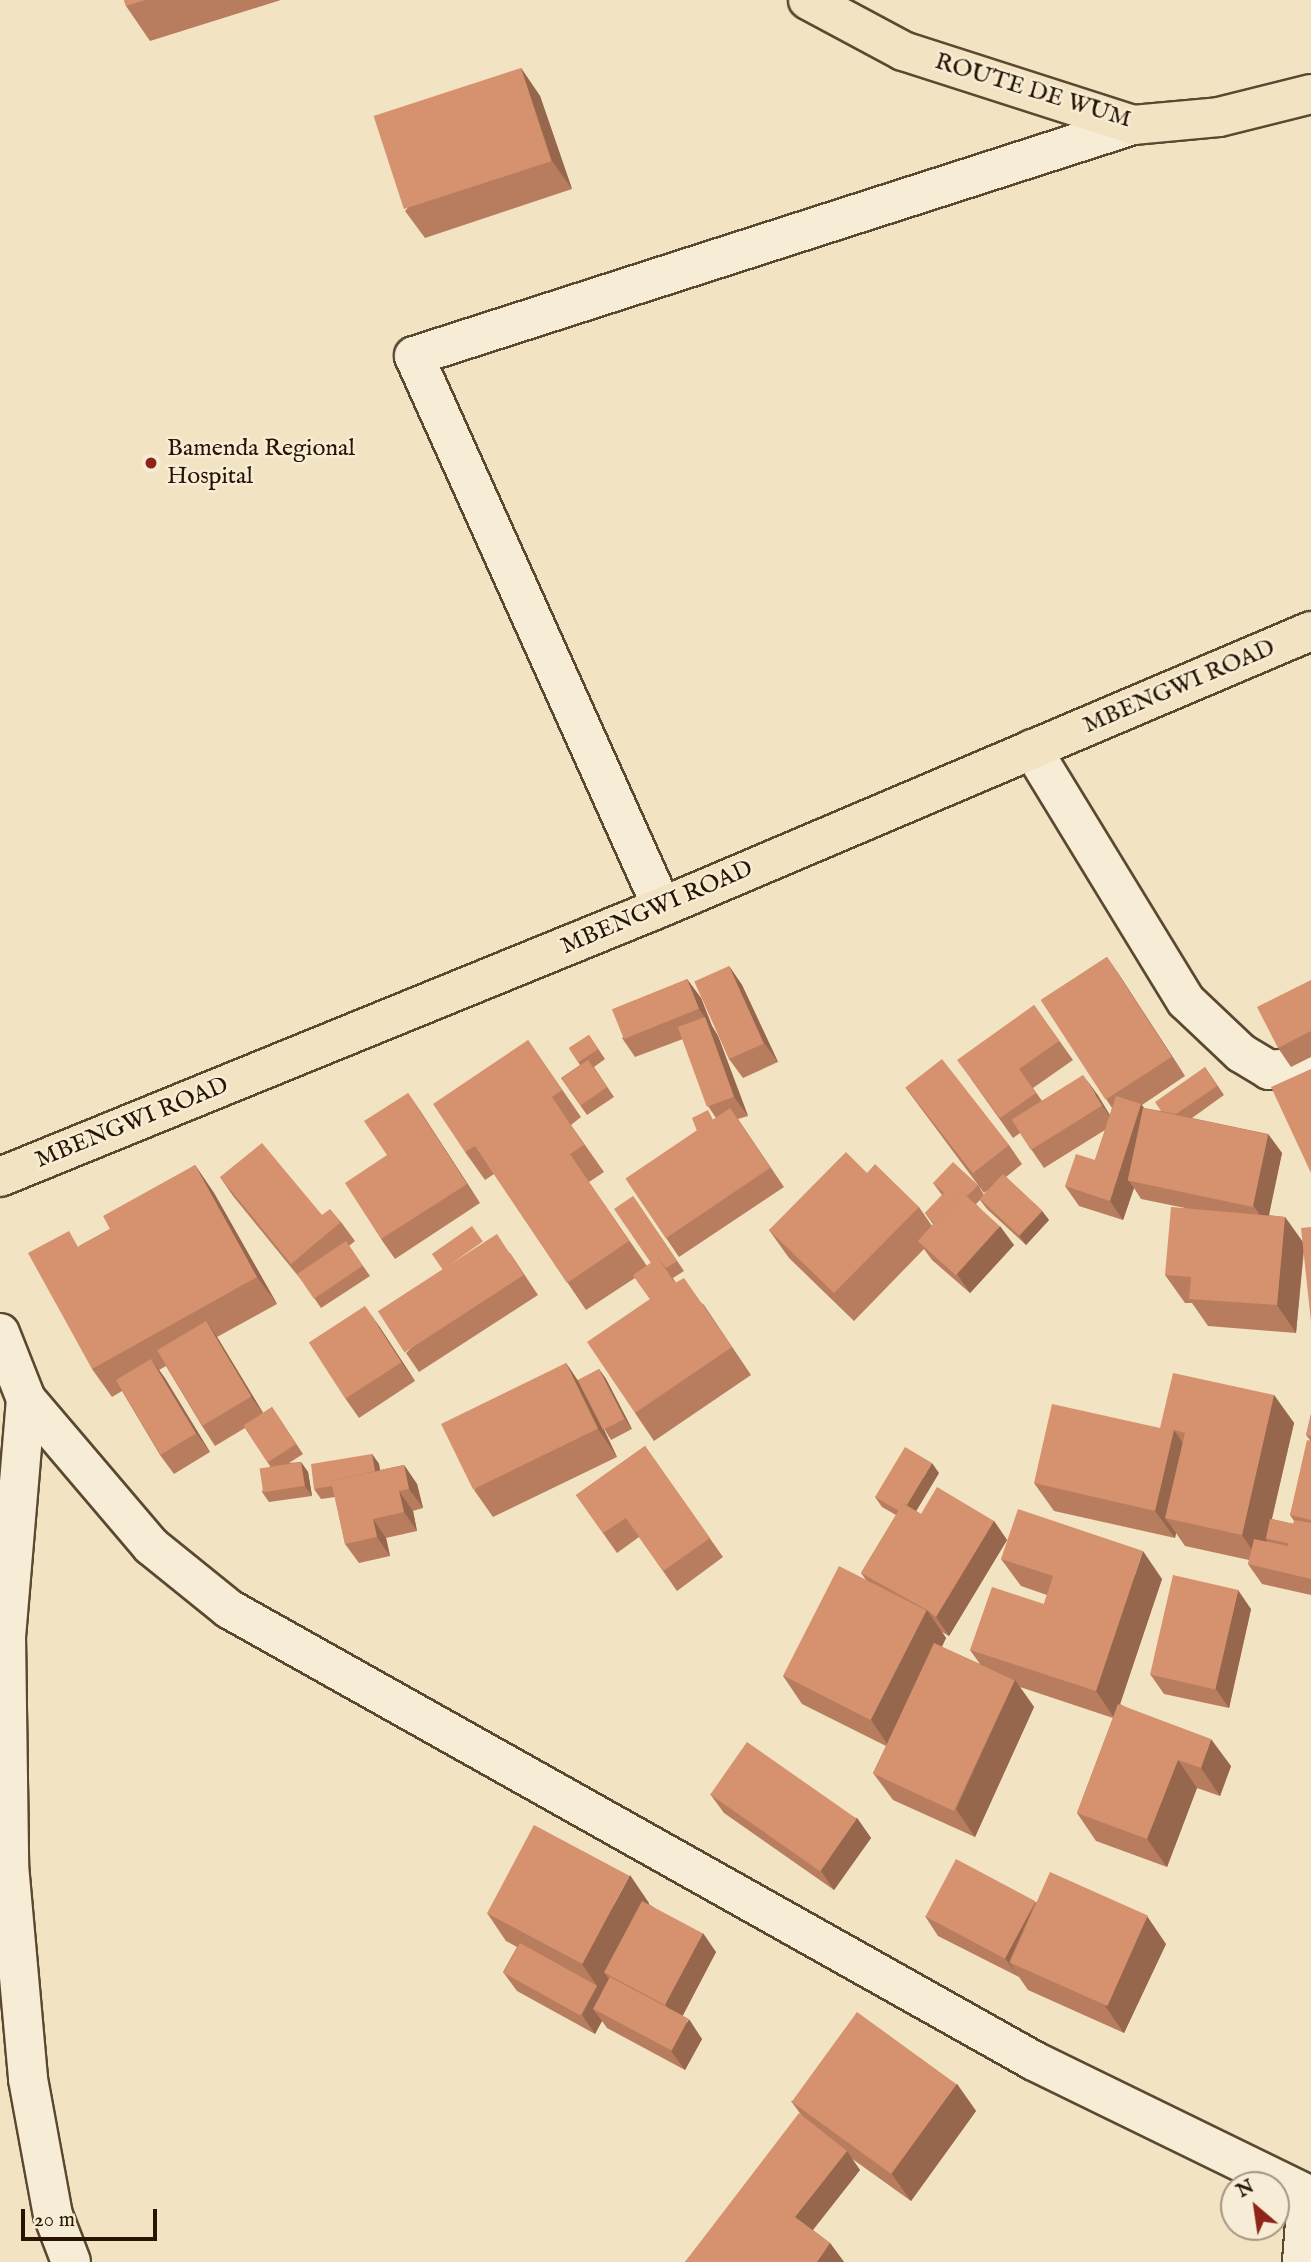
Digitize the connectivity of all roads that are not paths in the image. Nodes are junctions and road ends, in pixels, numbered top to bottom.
1 (808, 0) edge
2 (1311, 94) edge
3 (1133, 125) junction
4 (1311, 631) edge
5 (1032, 749) junction
6 (662, 907) junction
7 (1311, 1066) edge
8 (0, 1177) edge
9 (0, 1332) edge
10 (26, 1399) junction
11 (1309, 2195) edge
12 (71, 2262) edge
13 (1302, 2262) edge

1 - 3 main road, ROUTE DE WUM
2 - 3 main road, ROUTE DE WUM
3 - 6 street
4 - 5 main road, MBENGWI ROAD
5 - 6 main road, MBENGWI ROAD
5 - 7 street
6 - 8 main road, MBENGWI ROAD
9 - 10 street
10 - 11 street
10 - 12 street
11 - 13 street

